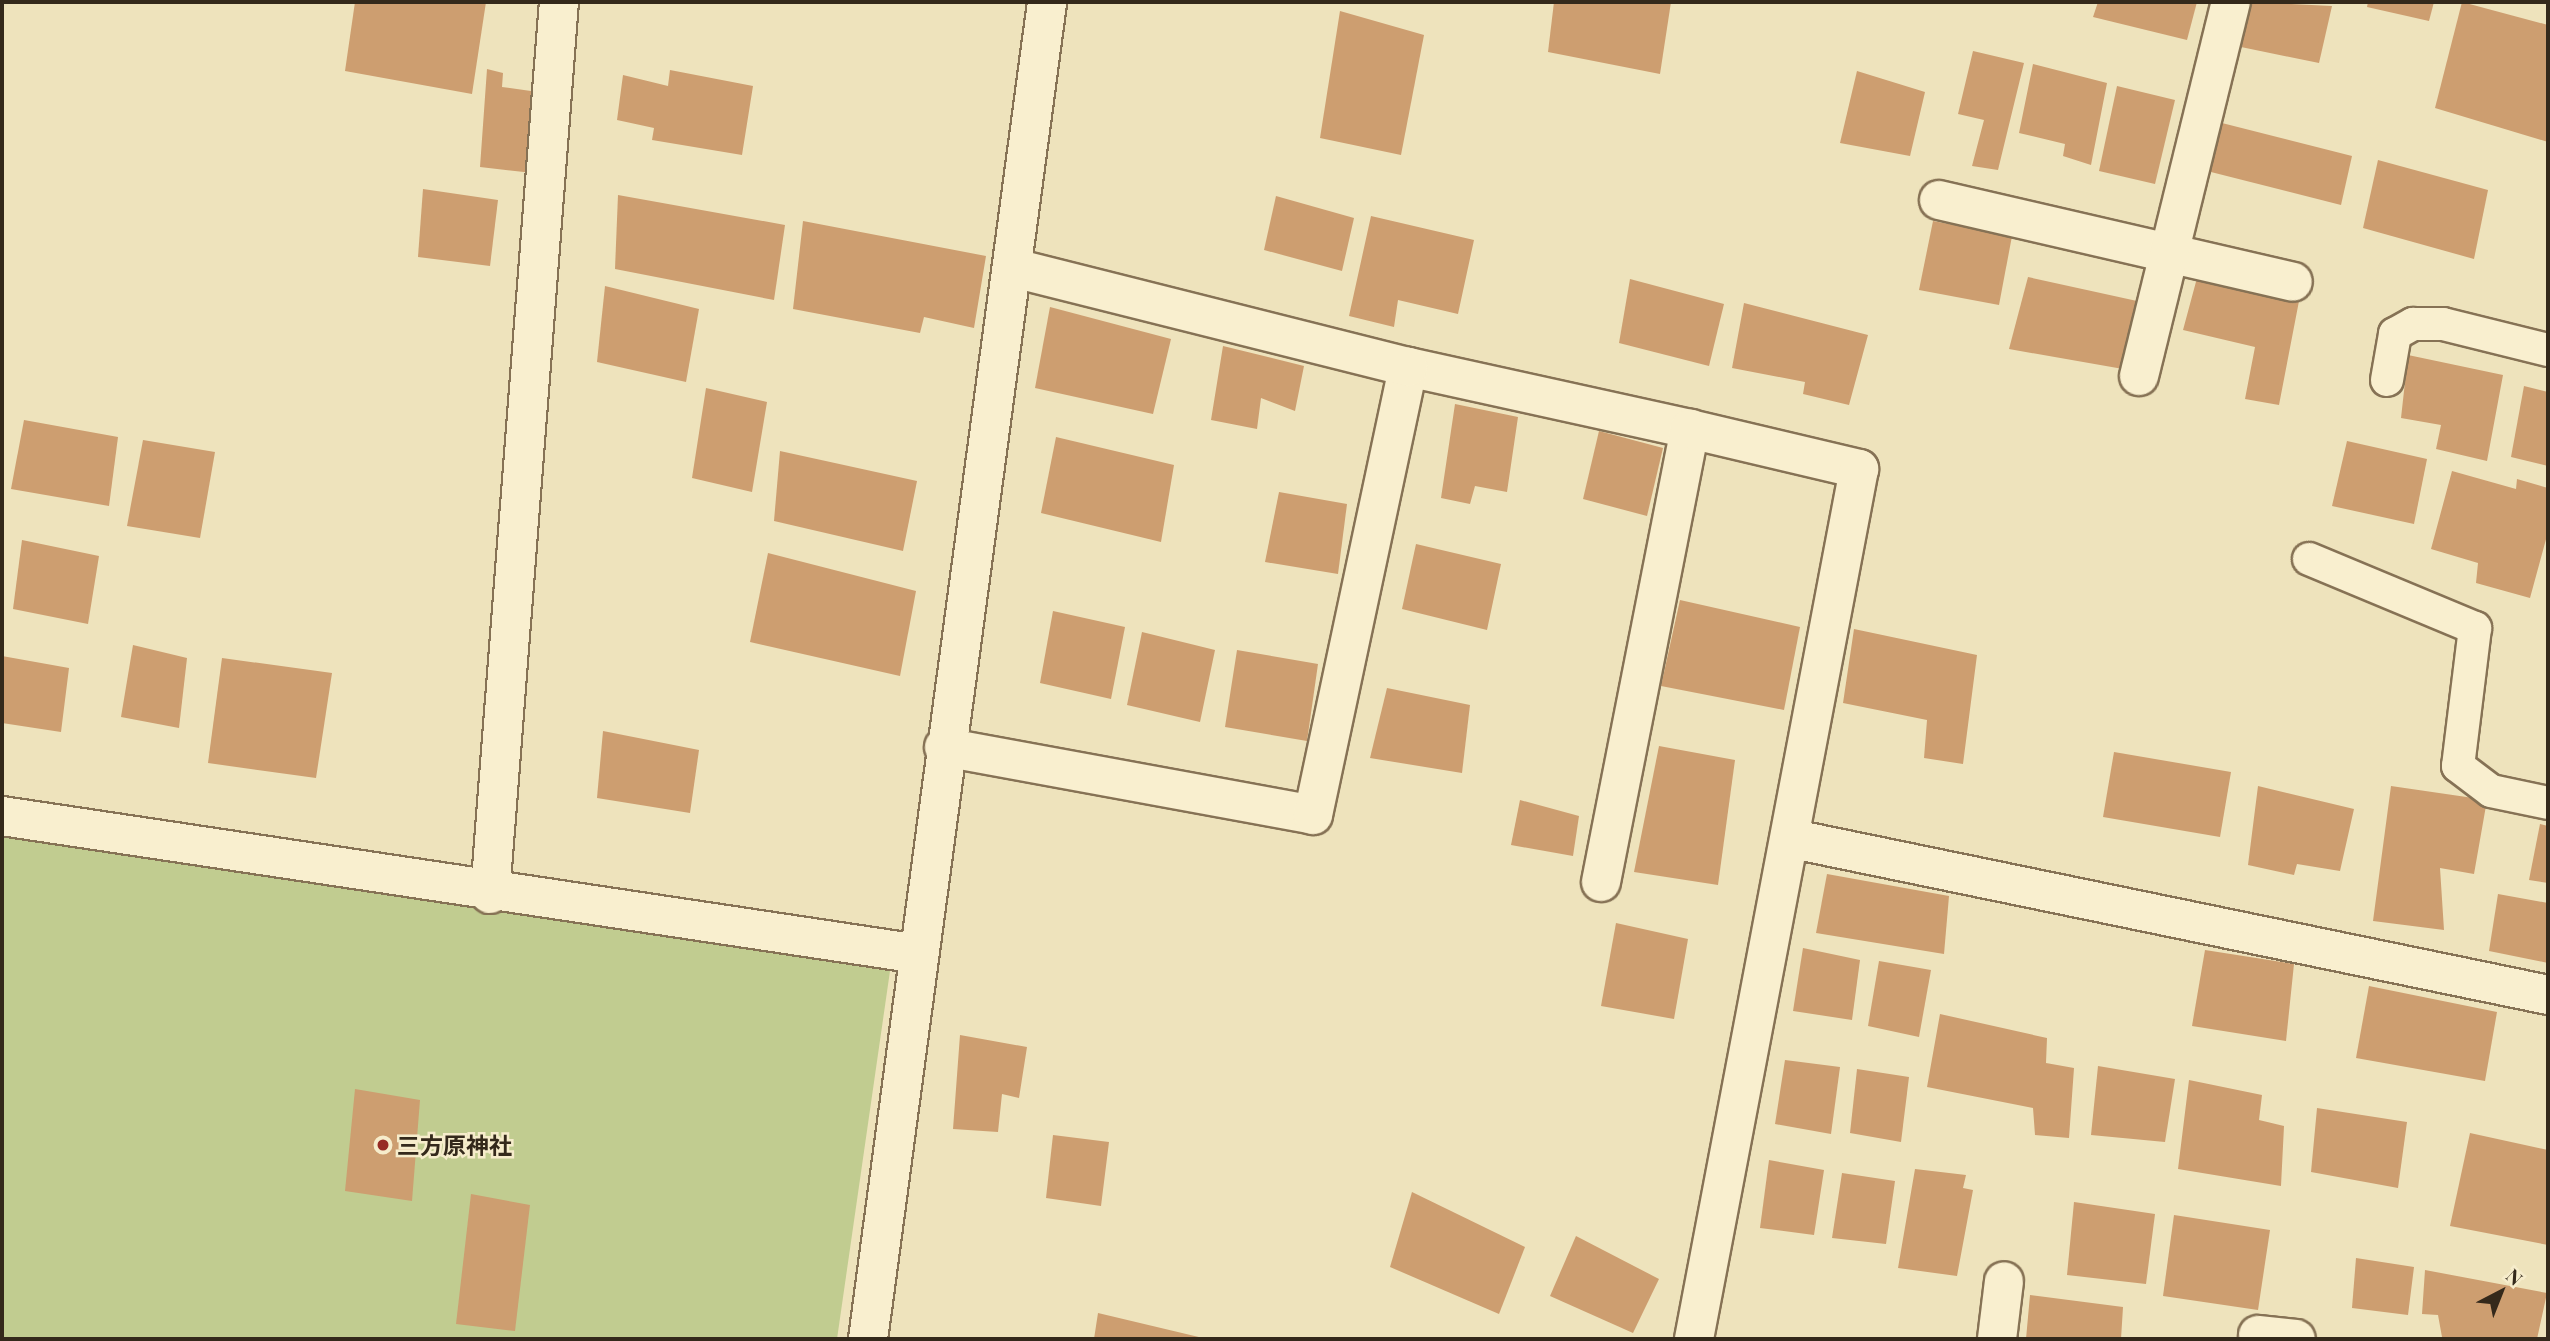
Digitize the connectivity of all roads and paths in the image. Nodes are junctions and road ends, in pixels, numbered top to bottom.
1 (559, 2) edge
2 (1047, 2) edge
3 (2231, 2) edge
4 (1939, 200) dead end
5 (2166, 252) junction
6 (1013, 268) junction
7 (2293, 282) dead end
8 (2548, 350) edge
9 (1408, 367) junction
10 (2139, 376) dead end
11 (2387, 380) dead end
12 (1690, 429) junction
13 (2309, 559) dead end
14 (944, 747) junction
15 (2548, 803) edge
16 (2, 816) edge
17 (1793, 839) junction
18 (1601, 882) dead end
19 (489, 894) junction
20 (919, 954) junction
21 (2548, 995) edge
22 (2004, 1281) dead end
23 (2258, 1335) dead end
24 (868, 1339) edge
25 (1694, 1339) edge
26 (1997, 1339) edge
27 (2295, 1339) edge

1 - 19 street
2 - 6 street
3 - 5 street
4 - 5 street
5 - 7 street
5 - 10 street
6 - 9 street
6 - 14 street
8 - 11 lane
9 - 12 street
9 - 14 street
12 - 17 street
12 - 18 street
13 - 15 lane
14 - 20 street
16 - 19 street
17 - 21 street
17 - 25 street
19 - 20 street
20 - 24 street
22 - 26 street
23 - 27 street

